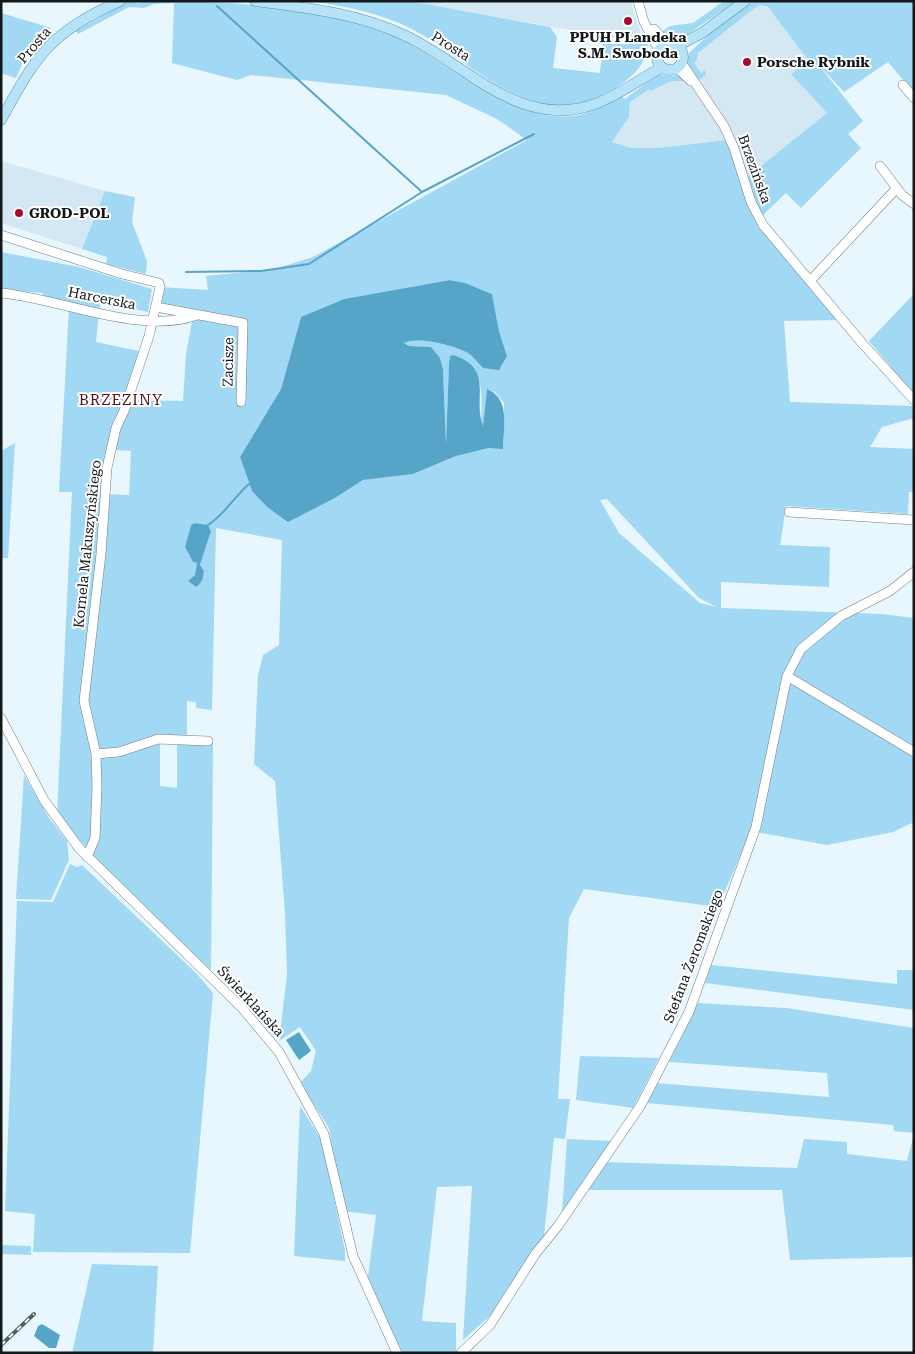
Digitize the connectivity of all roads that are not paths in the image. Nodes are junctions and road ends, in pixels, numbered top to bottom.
1 (255, 1) edge
2 (745, 1) edge
3 (114, 3) edge
4 (639, 6) edge
5 (661, 55) junction
6 (679, 57) junction
7 (903, 86) dead end
8 (914, 98) edge
9 (1, 120) edge
10 (880, 166) dead end
11 (896, 189) junction
12 (914, 204) edge
13 (1, 237) edge
14 (810, 281) junction
15 (1, 294) edge
16 (156, 307) junction
17 (197, 316) junction
18 (153, 321) junction
19 (243, 324) joint
20 (914, 400) edge
21 (241, 402) dead end
22 (789, 512) dead end
23 (914, 520) edge
24 (914, 572) edge
25 (787, 676) junction
26 (1, 718) edge
27 (208, 741) dead end
28 (914, 752) edge
29 (96, 754) junction
30 (87, 857) junction
31 (397, 1353) edge
32 (461, 1353) edge

1 - 5 main road, Prosta
2 - 6 main road
3 - 9 main road, Prosta
4 - 5 street
5 - 6 main road
5 - 6 main road
6 - 14 street, Brzezińska
7 - 8 street
10 - 11 street
11 - 12 street
11 - 14 street
13 - 16 street, Kornela Makuszyńskiego
14 - 20 street, Brzezińska
15 - 18 street, Harcerska
16 - 17 street, Harcerska
16 - 18 street, Kornela Makuszyńskiego
17 - 18 street, Harcerska
17 - 19 street, Harcerska
18 - 29 street, Kornela Makuszyńskiego
19 - 21 street, Zacisze
22 - 23 street
24 - 25 street, Stefana Żeromskiego
25 - 28 street
25 - 32 street, Stefana Żeromskiego
26 - 30 street, Świerklańska
27 - 29 street
29 - 30 street, Kornela Makuszyńskiego
30 - 31 street, Świerklańska

